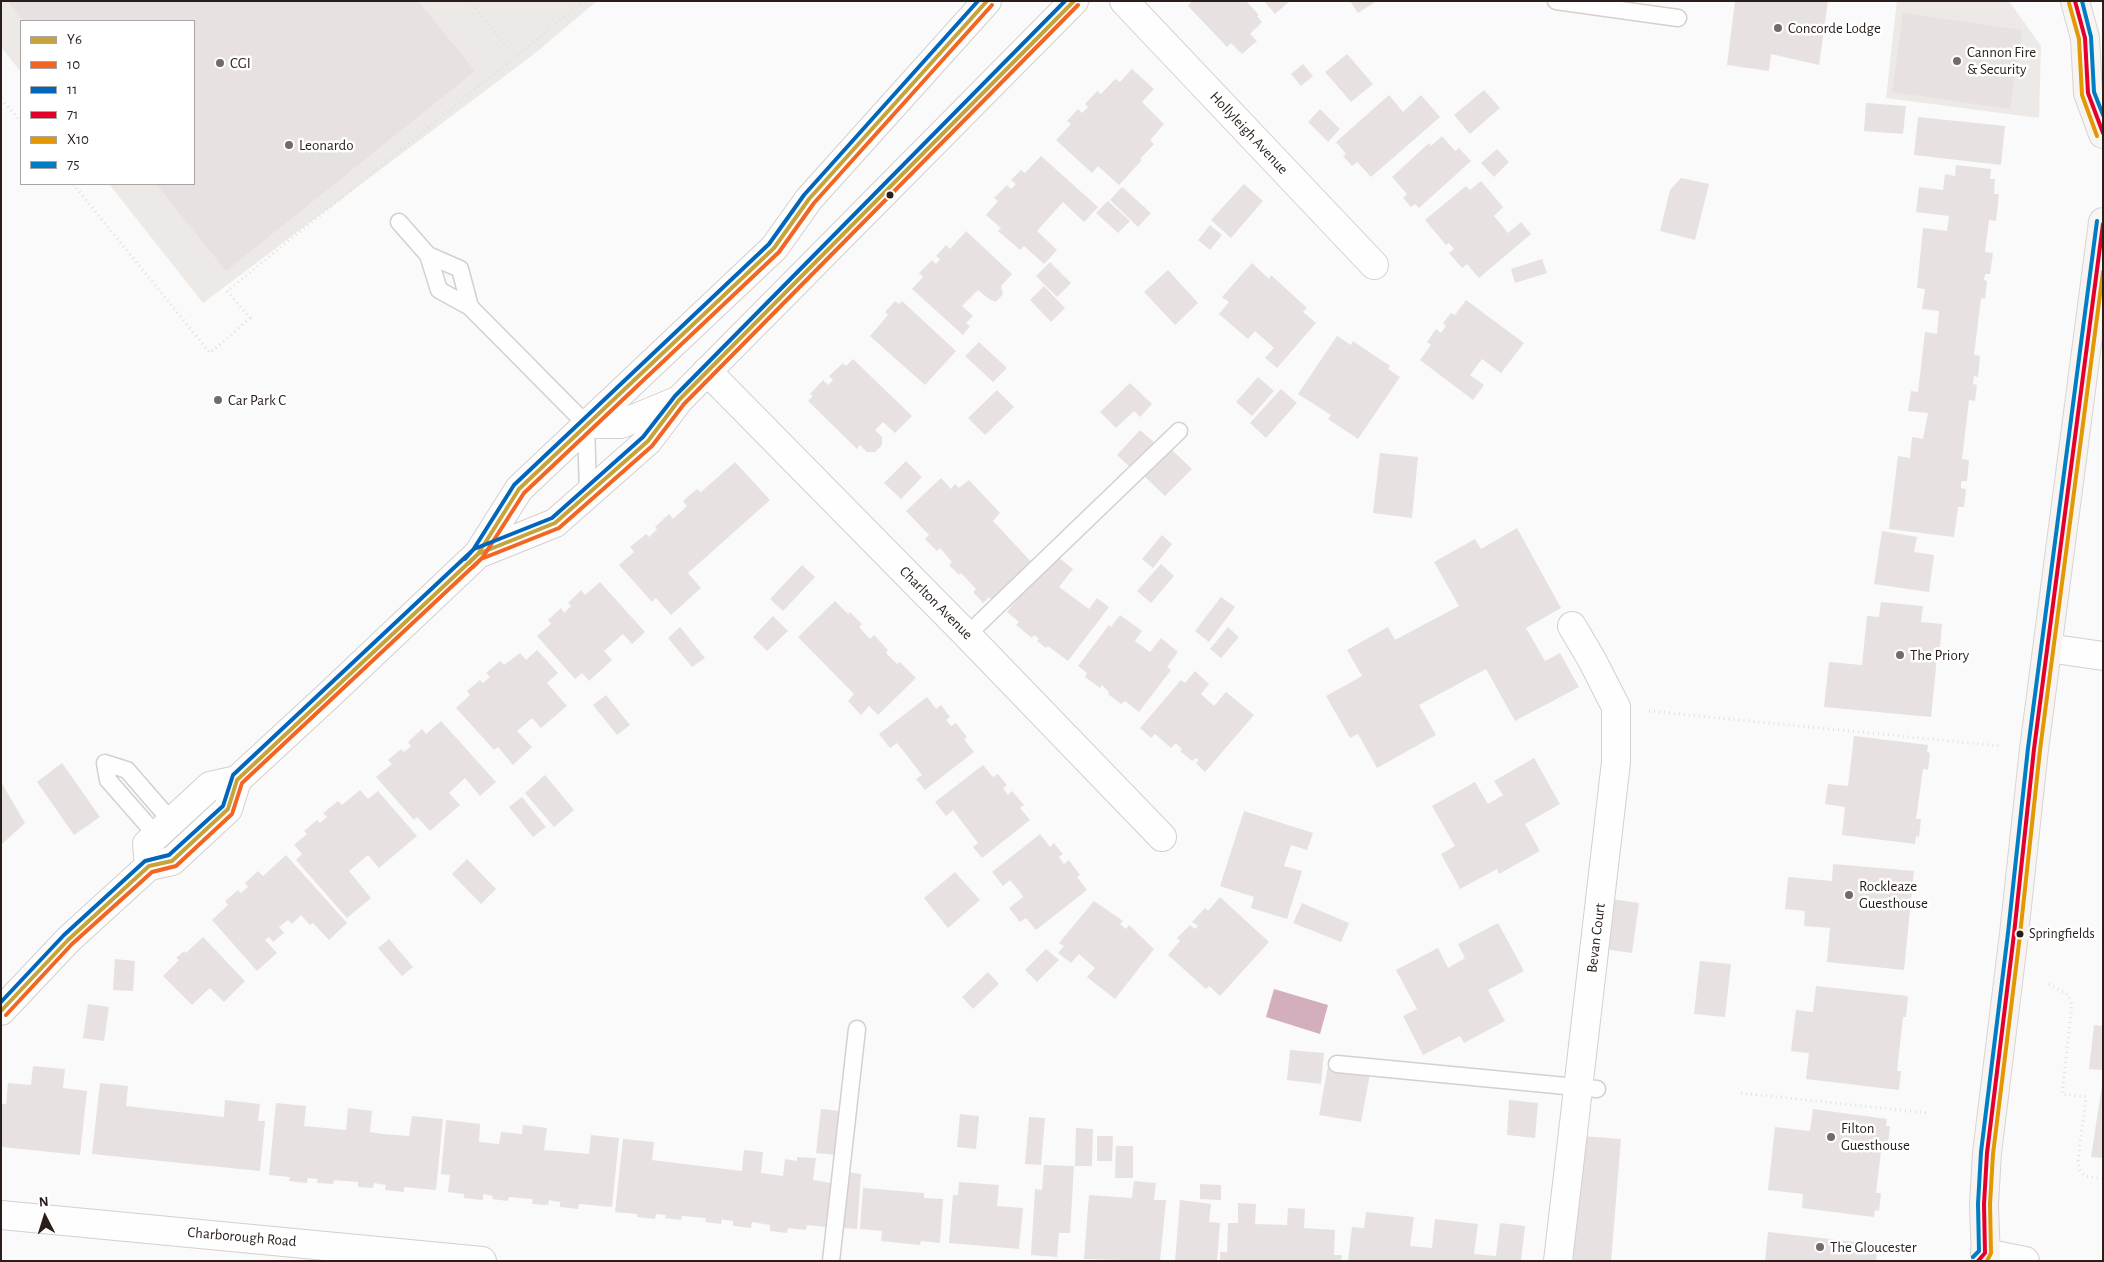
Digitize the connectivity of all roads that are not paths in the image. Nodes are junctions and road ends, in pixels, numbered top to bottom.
1 (987, 1) edge
2 (1074, 1) edge
3 (1124, 1) edge
4 (1556, 1) edge
5 (2075, 1) edge
6 (1678, 18) dead end
7 (2103, 134) edge
8 (399, 222) dead end
9 (2103, 222) edge
10 (428, 255) junction
11 (1374, 265) dead end
12 (470, 307) junction
13 (707, 371) junction
14 (678, 400) junction
15 (586, 424) junction
16 (1179, 430) dead end
17 (588, 493) junction
18 (478, 554) junction
19 (1572, 626) dead end
20 (967, 635) junction
21 (2048, 648) junction
22 (2103, 656) edge
23 (237, 780) junction
24 (1162, 837) dead end
25 (149, 866) junction
26 (1, 1011) edge
27 (857, 1029) dead end
28 (1337, 1064) dead end
29 (1588, 1088) junction
30 (1, 1215) edge
31 (392, 1256) edge
32 (1983, 1258) edge
33 (482, 1261) edge
34 (831, 1261) edge
35 (1558, 1261) edge
36 (2025, 1261) edge

1 - 15 main road
2 - 13 main road
3 - 11 main road, Hollyleigh Avenue
4 - 6 lane
5 - 7 main road
8 - 10 lane
9 - 21 main road
10 - 12 lane
10 - 12 lane
12 - 15 lane
13 - 14 main road
13 - 20 main road, Charlton Avenue
14 - 15 main road
14 - 17 main road
15 - 17 lane
15 - 18 main road
16 - 20 lane
17 - 18 main road
18 - 23 main road
19 - 29 main road, Bevan Court
20 - 24 main road, Charlton Avenue
21 - 22 main road
21 - 32 main road
23 - 25 main road
23 - 25 main road
25 - 26 main road
27 - 34 lane
28 - 29 lane
29 - 35 main road, Bevan Court
30 - 31 main road, Charborough Road
31 - 33 main road, Charborough Road
32 - 36 main road

